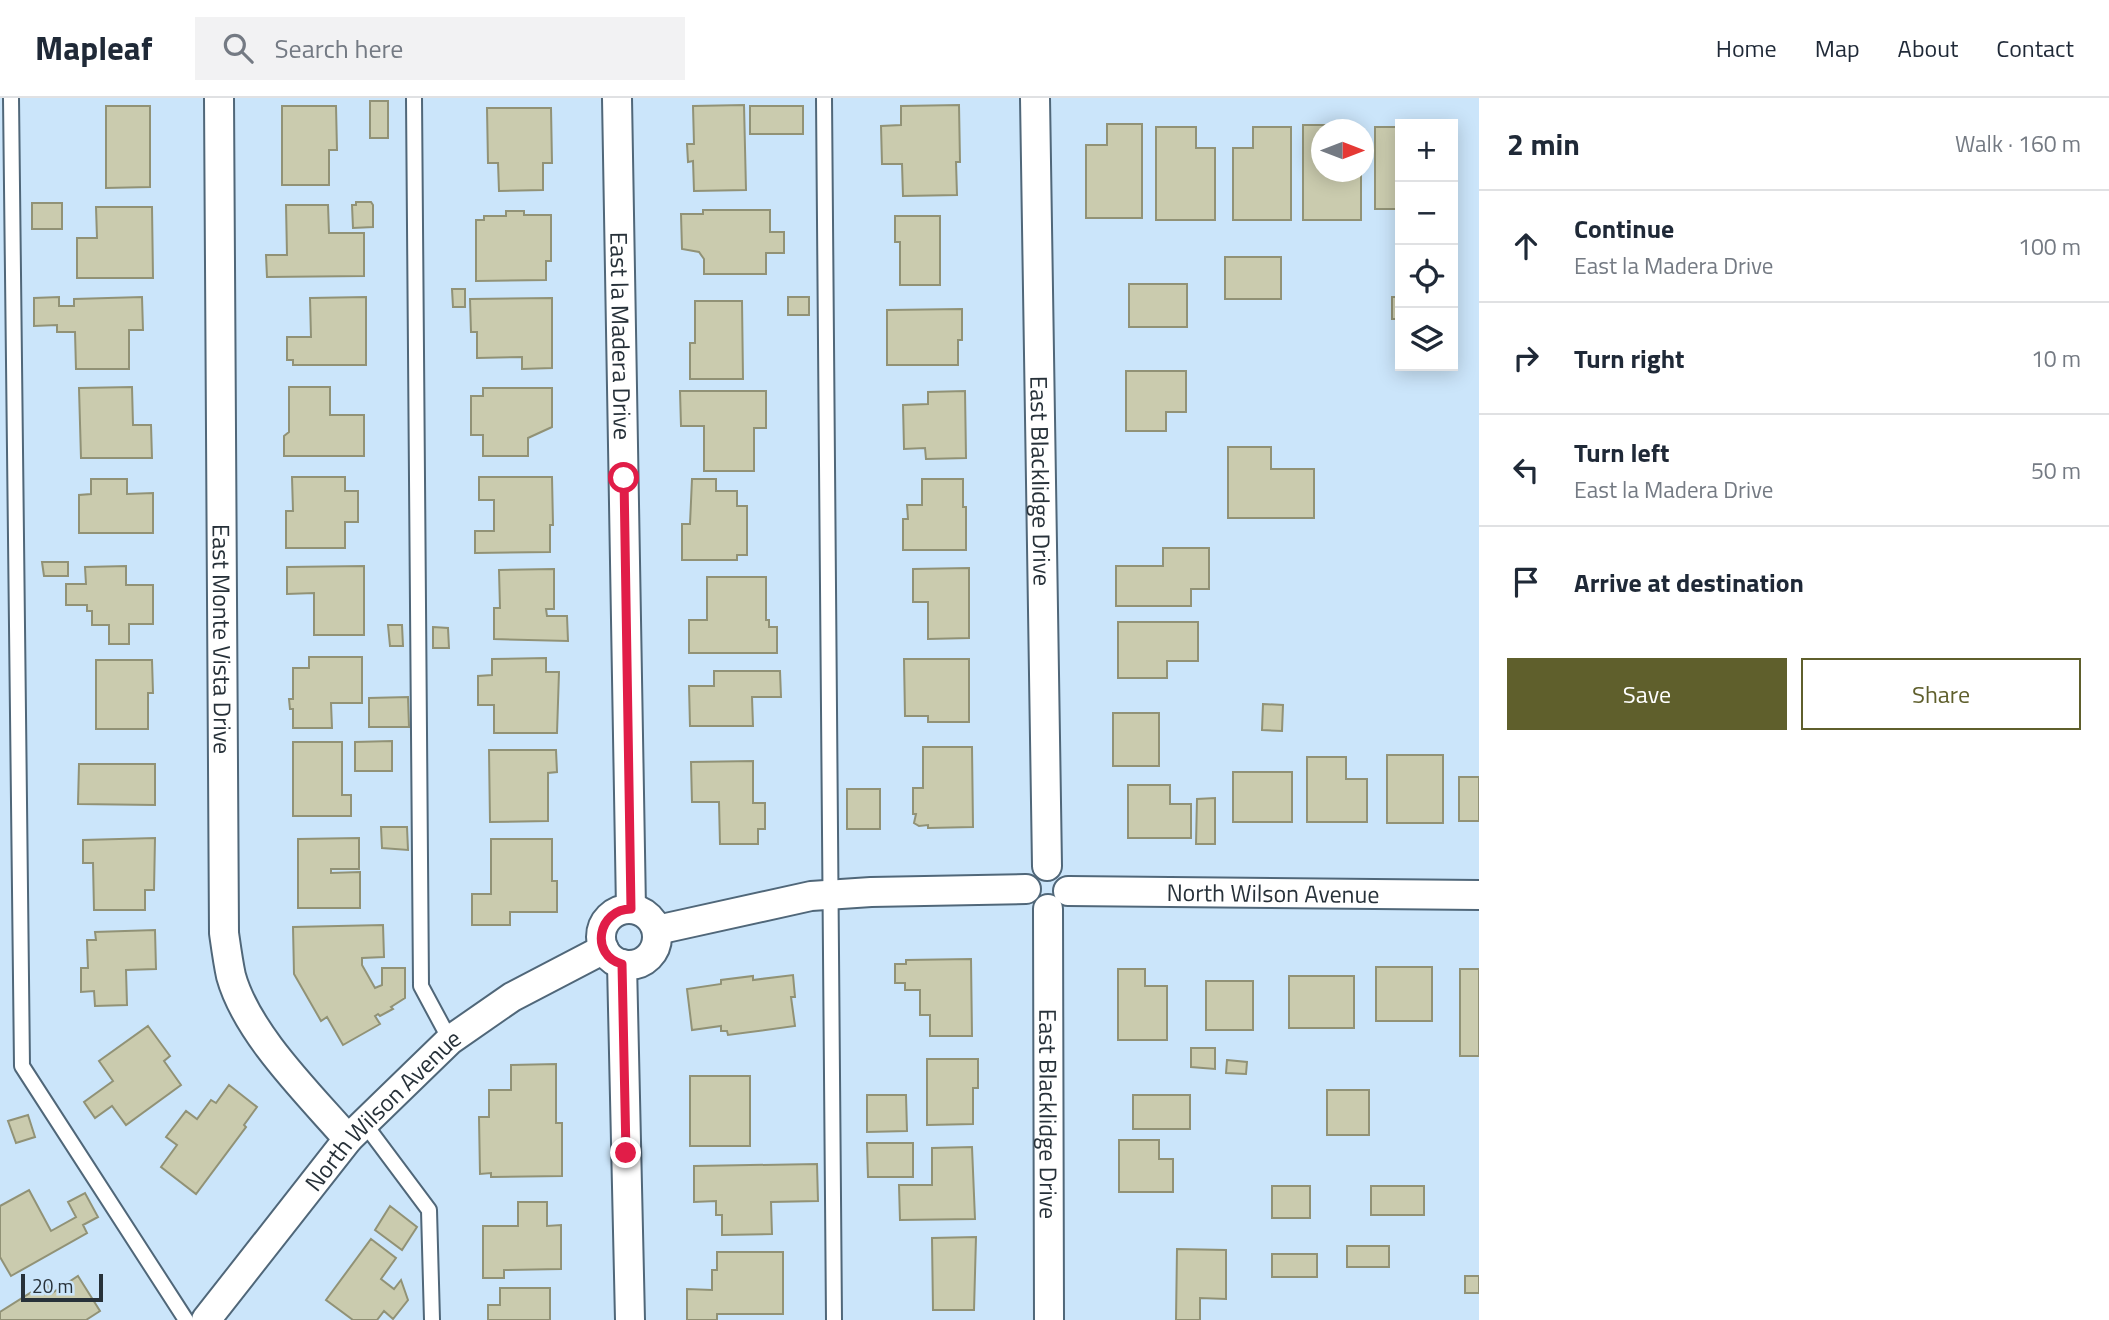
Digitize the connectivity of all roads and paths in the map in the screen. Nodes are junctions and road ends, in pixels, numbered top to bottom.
1 (11, 98) edge
2 (219, 98) edge
3 (414, 98) edge
4 (617, 98) edge
5 (824, 98) edge
6 (1035, 98) edge
7 (1047, 866) junction
8 (1026, 888) junction
9 (830, 895) junction
10 (1479, 895) edge
11 (1058, 900) junction
12 (631, 909) junction
13 (657, 930) junction
14 (613, 957) junction
15 (450, 1040) junction
16 (356, 1131) junction
17 (186, 1320) edge
18 (206, 1320) edge
19 (432, 1320) edge
20 (630, 1320) edge
21 (834, 1320) edge
22 (1049, 1320) edge

1 - 17 lane
2 - 16 street, East Monte Vista Drive
3 - 15 lane
4 - 12 street, East la Madera Drive
5 - 9 lane
6 - 7 street, East Blacklidge Drive
7 - 8 street
7 - 11 street
8 - 9 street
8 - 11 street
9 - 13 street
9 - 21 lane
10 - 11 street, North Wilson Avenue
11 - 22 street, East Blacklidge Drive
12 - 13 street
12 - 14 street
13 - 14 street
14 - 15 street, North Wilson Avenue
14 - 20 street
15 - 16 street, North Wilson Avenue
16 - 18 street, North Wilson Avenue
16 - 19 lane

